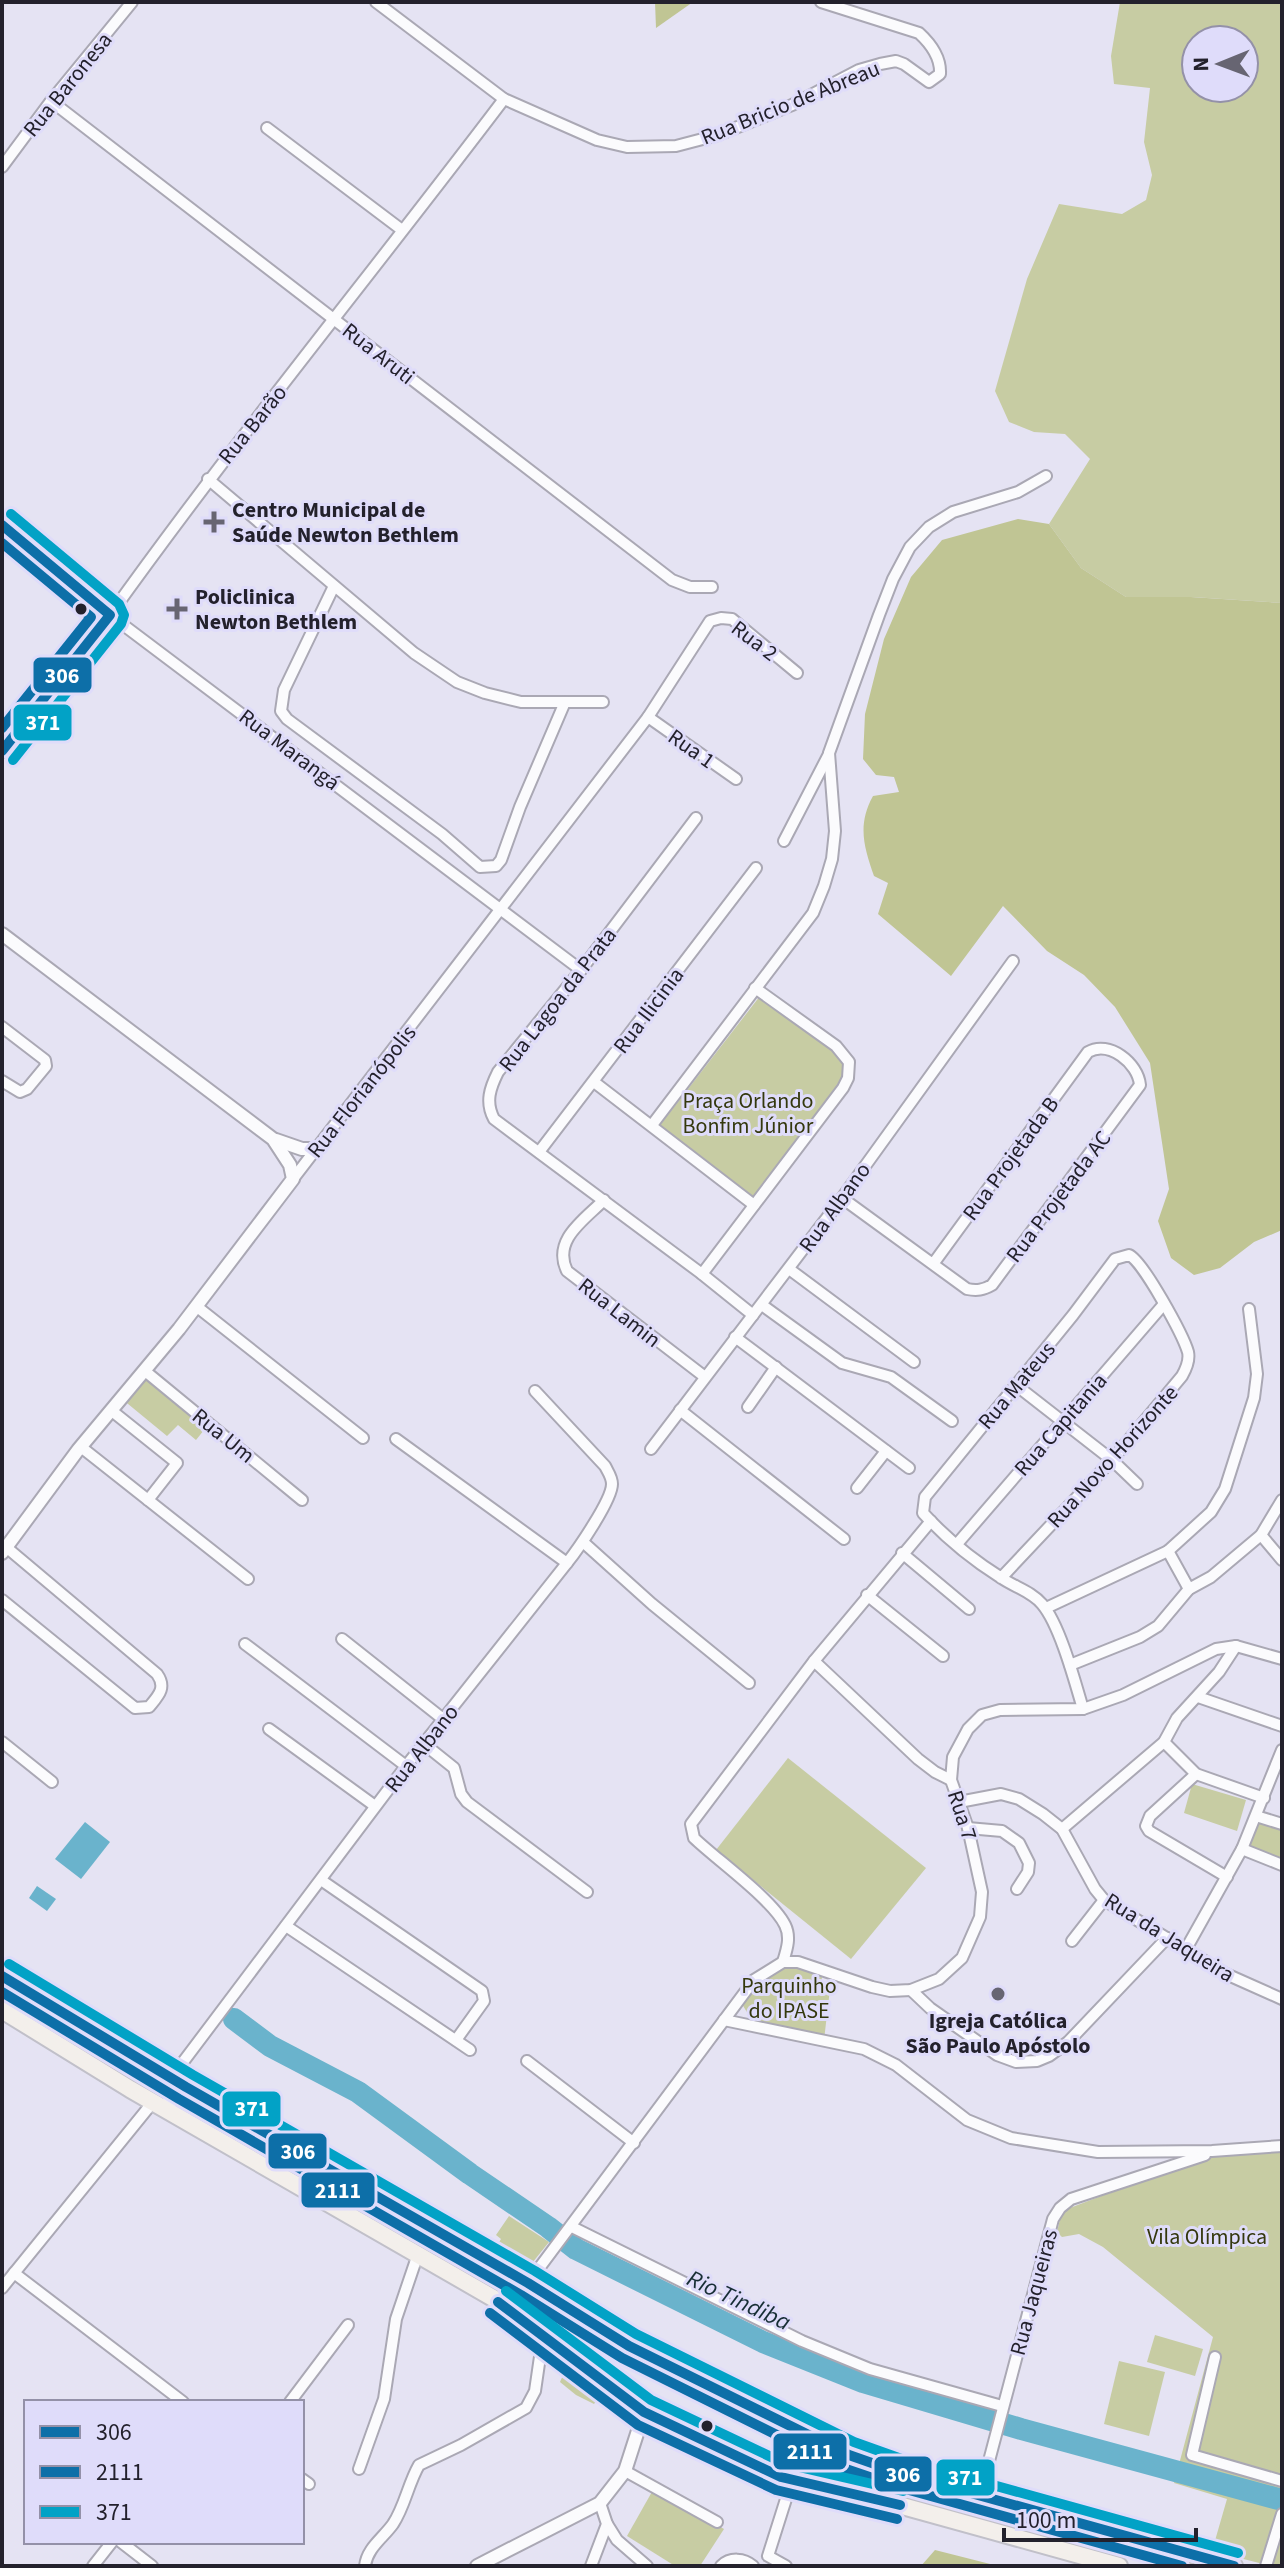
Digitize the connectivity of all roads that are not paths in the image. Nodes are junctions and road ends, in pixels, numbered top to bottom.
1 (132, 2) edge
2 (376, 2) edge
3 (821, 2) edge
4 (504, 99) junction
5 (51, 101) junction
6 (267, 128) dead end
7 (2, 167) edge
8 (402, 230) junction
9 (336, 320) junction
10 (1046, 476) dead end
11 (208, 479) junction
12 (2, 525) edge
13 (334, 586) junction
14 (712, 587) dead end
15 (110, 615) junction
16 (710, 621) joint
17 (797, 673) dead end
18 (565, 702) junction
19 (603, 702) dead end
20 (648, 717) junction
21 (2, 751) edge
22 (829, 753) junction
23 (736, 779) dead end
24 (696, 818) dead end
25 (784, 841) dead end
26 (756, 868) dead end
27 (501, 909) junction
28 (2, 934) edge
29 (1013, 961) dead end
30 (581, 970) junction
31 (755, 988) junction
32 (2, 1027) edge
33 (1088, 1052) joint
34 (2, 1081) edge
35 (594, 1082) junction
36 (652, 1125) junction
37 (273, 1139) junction
38 (316, 1149) junction
39 (539, 1152) junction
40 (293, 1179) junction
41 (842, 1198) junction
42 (604, 1200) junction
43 (754, 1205) junction
44 (1115, 1259) joint
45 (933, 1264) junction
46 (789, 1269) junction
47 (702, 1274) junction
48 (1164, 1304) junction
49 (762, 1305) junction
50 (196, 1306) junction
51 (1249, 1309) dead end
52 (753, 1315) junction
53 (735, 1337) junction
54 (914, 1362) dead end
55 (776, 1367) junction
56 (145, 1371) junction
57 (705, 1377) junction
58 (1017, 1386) junction
59 (535, 1391) dead end
60 (748, 1407) dead end
61 (680, 1410) junction
62 (112, 1411) junction
63 (952, 1421) dead end
64 (1062, 1421) junction
65 (363, 1438) dead end
66 (396, 1439) dead end
67 (81, 1447) junction
68 (651, 1449) dead end
69 (886, 1451) junction
70 (1112, 1460) junction
71 (909, 1468) dead end
72 (1137, 1484) dead end
73 (857, 1488) dead end
74 (148, 1500) junction
75 (302, 1500) dead end
76 (1282, 1500) edge
77 (927, 1517) junction
78 (1261, 1535) junction
79 (844, 1539) dead end
80 (583, 1542) junction
81 (957, 1544) junction
82 (4, 1550) edge
83 (1168, 1551) junction
84 (902, 1553) junction
85 (1282, 1560) edge
86 (567, 1563) junction
87 (1001, 1578) junction
88 (248, 1579) dead end
89 (1189, 1589) junction
90 (867, 1595) junction
91 (2, 1600) edge
92 (1046, 1608) junction
93 (969, 1609) dead end
94 (342, 1639) dead end
95 (245, 1644) dead end
96 (1236, 1646) junction
97 (943, 1656) dead end
98 (1282, 1659) edge
99 (814, 1661) junction
100 (1070, 1665) junction
101 (749, 1683) dead end
102 (1198, 1697) junction
103 (1083, 1709) junction
104 (443, 1719) junction
105 (1282, 1726) edge
106 (269, 1729) dead end
107 (2, 1742) edge
108 (1164, 1742) junction
109 (424, 1744) junction
110 (1282, 1750) edge
111 (406, 1766) junction
112 (1196, 1774) junction
113 (951, 1780) junction
114 (52, 1782) dead end
115 (1264, 1798) junction
116 (959, 1802) junction
117 (375, 1806) junction
118 (1256, 1816) junction
119 (1282, 1824) edge
120 (968, 1828) junction
121 (1062, 1829) junction
122 (1242, 1849) junction
123 (1282, 1865) edge
124 (1227, 1877) junction
125 (321, 1880) junction
126 (1017, 1889) dead end
127 (587, 1892) dead end
128 (1104, 1900) junction
129 (286, 1926) junction
130 (1167, 1938) junction
131 (1072, 1941) dead end
132 (1186, 1949) junction
133 (783, 1962) junction
134 (2, 1976) edge
135 (911, 1990) junction
136 (1282, 1999) edge
137 (2, 2010) edge
138 (724, 2020) junction
139 (456, 2040) junction
140 (470, 2050) dead end
141 (527, 2061) dead end
142 (171, 2078) junction
143 (153, 2102) junction
144 (172, 2112) junction
145 (634, 2143) junction
146 (1282, 2146) edge
147 (1217, 2150) junction
148 (569, 2231) junction
149 (418, 2254) junction
150 (14, 2273) junction
151 (528, 2283) junction
152 (2, 2288) edge
153 (520, 2317) junction
154 (348, 2325) dead end
155 (543, 2336) junction
156 (1215, 2357) dead end
157 (180, 2400) edge
158 (292, 2400) edge
159 (1001, 2410) junction
160 (644, 2412) junction
161 (359, 2469) dead end
162 (625, 2471) junction
163 (792, 2480) junction
164 (1282, 2481) edge
165 (980, 2495) junction
166 (600, 2503) junction
167 (1282, 2514) edge
168 (717, 2522) dead end
169 (607, 2524) junction
170 (110, 2544) edge
171 (124, 2544) edge
172 (93, 2566) edge
173 (152, 2566) edge
174 (365, 2566) edge
175 (477, 2566) edge
176 (591, 2566) edge
177 (647, 2566) edge
178 (721, 2566) edge
179 (753, 2566) edge
180 (786, 2566) edge
181 (1119, 2566) edge
182 (1234, 2566) edge
183 (1266, 2566) edge

1 - 5 street, Rua Baronesa
2 - 4 street, Rua Bricio de Abreau
3 - 4 street, Rua Bricio de Abreau
4 - 8 street, Rua Barão
5 - 7 street, Rua Baronesa
5 - 9 street, Rua Aruti
6 - 8 street
8 - 9 street, Rua Barão
9 - 11 street, Rua Barão
9 - 14 street, Rua Aruti
10 - 22 street
11 - 13 street
11 - 15 street, Rua Barão
12 - 15 street, Rua Marangá
13 - 18 street
13 - 18 street
15 - 21 street, Rua Barão
15 - 27 street, Rua Marangá
16 - 17 street, Rua 2
16 - 20 street, Rua Florianópolis
18 - 19 street
20 - 23 street, Rua 1
20 - 27 street, Rua Florianópolis
22 - 25 street
22 - 31 street
24 - 30 street, Rua Lagoa da Prata
26 - 35 street, Rua Ilicinia
27 - 30 street, Rua Marangá
27 - 38 street, Rua Florianópolis
28 - 37 street
29 - 41 street, Rua Albano
30 - 39 street, Rua Lagoa da Prata
31 - 36 street
31 - 43 street
32 - 34 street
33 - 45 street, Rua Projetada B
33 - 45 street, Rua Projetada AC
35 - 36 street
35 - 39 street, Rua Ilicinia
36 - 43 street
37 - 38 street
37 - 40 street
38 - 40 street, Rua Florianópolis
39 - 42 street, Rua Lagoa da Prata
40 - 50 street, Rua Florianópolis
41 - 45 street
41 - 46 street, Rua Albano
42 - 47 street, Rua Lagoa da Prata
42 - 57 street, Rua Lamin
43 - 47 street
44 - 48 street, Rua Novo Horizonte
44 - 58 street, Rua Mateus
46 - 49 street, Rua Albano
46 - 54 street
47 - 52 street, Rua Lagoa da Prata
48 - 64 street, Rua Capitania
48 - 70 street, Rua Novo Horizonte
49 - 52 street, Rua Albano
49 - 63 street
50 - 56 street, Rua Florianópolis
50 - 65 street
51 - 83 street
52 - 53 street, Rua Albano
53 - 55 street
53 - 57 street, Rua Albano
55 - 60 street
55 - 69 street
56 - 62 street, Rua Florianópolis
56 - 75 street, Rua Um
57 - 61 street, Rua Albano
58 - 64 street
58 - 77 street, Rua Mateus
59 - 80 street, Rua Albano
61 - 68 street, Rua Albano
61 - 79 street
62 - 67 street, Rua Florianópolis
62 - 74 street
64 - 70 street
64 - 81 street, Rua Capitania
66 - 86 street
67 - 74 street
67 - 82 street, Rua Florianópolis
69 - 71 street
69 - 73 street
70 - 72 street
70 - 87 street, Rua Novo Horizonte
74 - 88 street
76 - 78 street
77 - 81 street
77 - 84 street, Rua Mateus
78 - 85 street
78 - 89 street
80 - 86 street, Rua Albano
80 - 101 street
81 - 87 street
82 - 91 street
83 - 89 street
83 - 92 street
84 - 90 street, Rua Mateus
84 - 93 street
86 - 104 street, Rua Albano
87 - 92 street
89 - 100 street
90 - 97 street
90 - 99 street, Rua Mateus
92 - 100 street
94 - 104 street
95 - 111 street
96 - 98 street
96 - 102 street
96 - 103 street, Rua 7
99 - 113 street
99 - 133 street, Rua Mateus
100 - 103 street
102 - 105 street
102 - 108 street
103 - 113 street, Rua 7
104 - 109 street, Rua Albano
106 - 117 street
107 - 114 street
108 - 112 street
108 - 121 street
109 - 111 street, Rua Albano
109 - 127 street
110 - 115 street
111 - 117 street, Rua Albano
112 - 115 street
112 - 124 street
113 - 116 street, Rua 7
115 - 118 street
116 - 120 street, Rua 7
116 - 121 street, Rua da Jaqueira
117 - 125 street, Rua Albano
118 - 119 street
118 - 122 street
120 - 126 street
120 - 135 street, Rua 7
121 - 128 street, Rua da Jaqueira
122 - 123 street
122 - 124 street
124 - 132 street
125 - 129 street, Rua Albano
125 - 139 street
128 - 130 street, Rua da Jaqueira
128 - 131 street
129 - 139 street
129 - 142 street, Rua Albano
130 - 132 street, Rua da Jaqueira
130 - 135 street
132 - 136 street, Rua da Jaqueira
133 - 135 street
133 - 138 street
134 - 142 main road
137 - 143 main road
138 - 145 street
138 - 147 street
139 - 140 street
141 - 145 street
142 - 144 street
142 - 151 main road
143 - 144 main road
143 - 150 street
144 - 149 main road
145 - 148 street
146 - 147 street
147 - 159 street, Rua Jaqueiras
148 - 151 street
148 - 159 street
149 - 153 main road
149 - 161 street
150 - 152 street
150 - 157 street
151 - 153 street
151 - 165 main road
153 - 155 main road
154 - 158 street
155 - 160 main road
155 - 174 street
156 - 164 street
159 - 165 street, Rua Jaqueiras
160 - 162 street
160 - 163 main road
162 - 166 street
162 - 168 street
163 - 180 street
163 - 181 main road
165 - 182 main road
166 - 169 street
166 - 175 street
167 - 183 street
169 - 176 street
169 - 177 street
170 - 172 street
171 - 173 street
178 - 179 street

